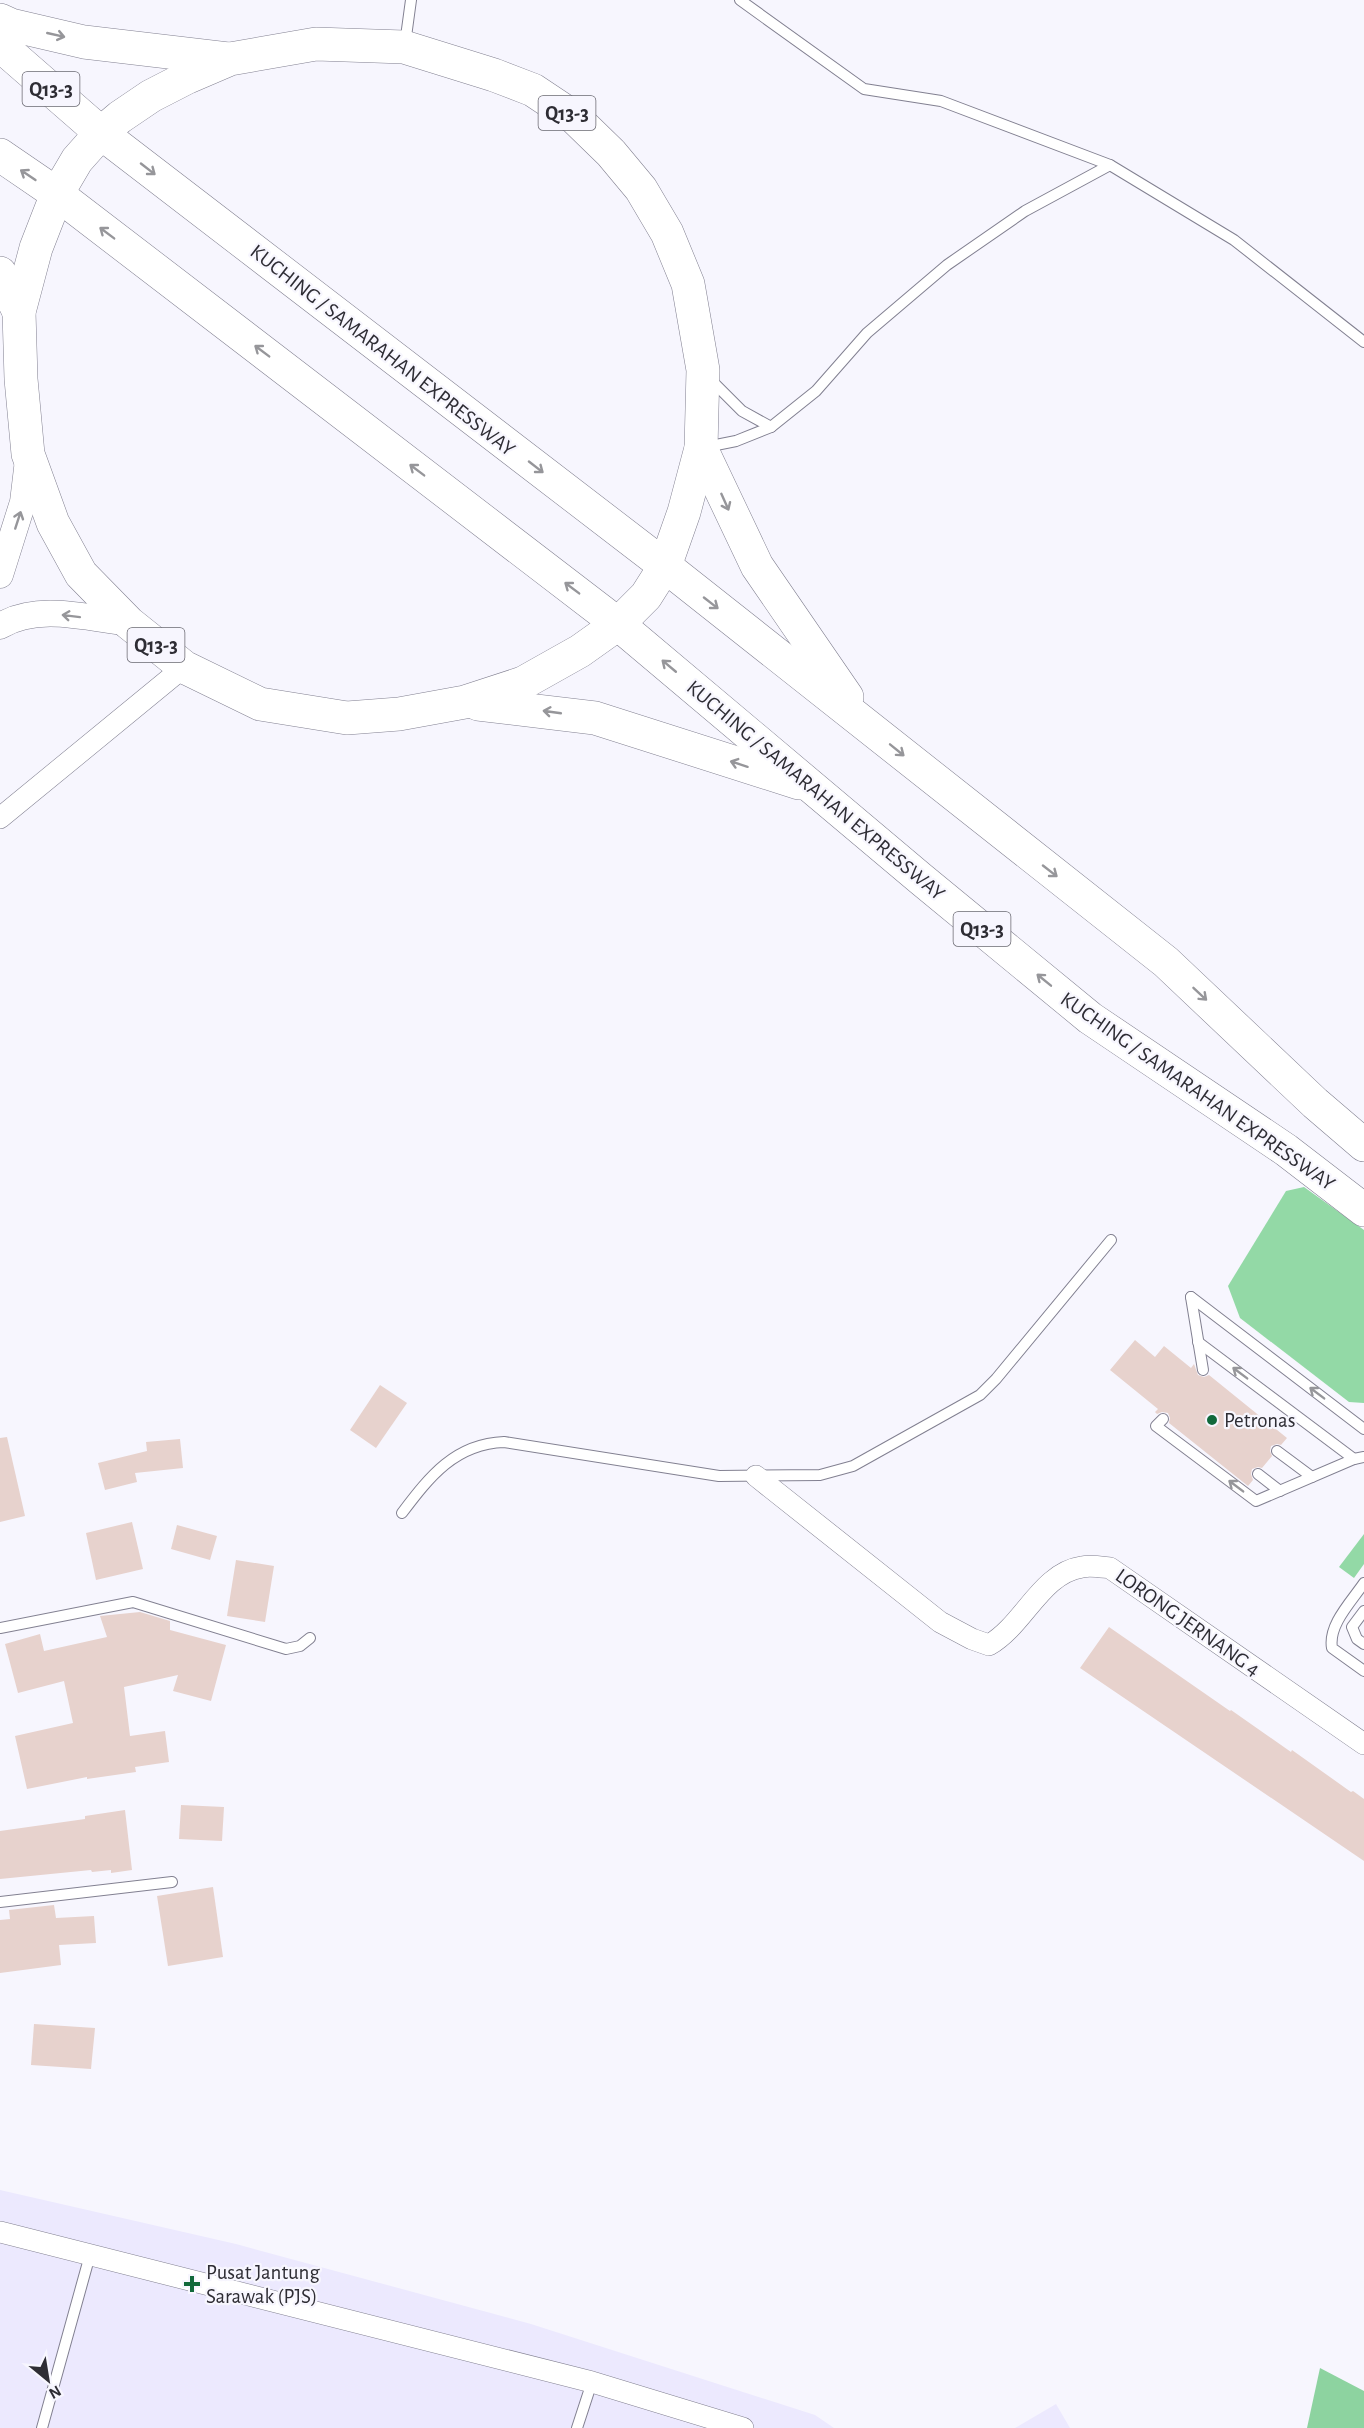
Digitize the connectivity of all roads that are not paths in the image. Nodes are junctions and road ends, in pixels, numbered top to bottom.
1 (411, 0) edge
2 (740, 0) edge
3 (0, 20) edge
4 (0, 45) edge
5 (404, 47) junction
6 (230, 59) junction
7 (102, 133) junction
8 (0, 155) edge
9 (1110, 165) junction
10 (57, 194) junction
11 (0, 273) edge
12 (19, 312) junction
13 (1364, 342) edge
14 (703, 370) junction
15 (771, 427) junction
16 (701, 448) junction
17 (28, 454) junction
18 (665, 566) junction
19 (0, 575) edge
20 (129, 623) junction
21 (618, 624) junction
22 (0, 626) edge
23 (184, 667) junction
24 (465, 702) junction
25 (867, 726) junction
26 (815, 788) junction
27 (0, 818) edge
28 (1364, 1145) edge
29 (1364, 1210) edge
30 (1111, 1240) dead end
31 (1198, 1342) junction
32 (1203, 1370) dead end
33 (1163, 1419) dead end
34 (1364, 1429) edge
35 (1277, 1450) dead end
36 (1359, 1458) edge
37 (1258, 1474) dead end
38 (756, 1476) junction
39 (1312, 1477) junction
40 (1280, 1491) junction
41 (402, 1513) dead end
42 (1364, 1583) edge
43 (1364, 1611) edge
44 (0, 1628) edge
45 (310, 1638) dead end
46 (1364, 1644) edge
47 (1364, 1671) edge
48 (1364, 1744) edge
49 (172, 1882) dead end
50 (0, 1902) edge
51 (0, 2232) edge
52 (90, 2255) junction
53 (592, 2382) junction
54 (42, 2428) edge
55 (577, 2428) edge
56 (743, 2428) edge

1 - 5 lane
2 - 9 lane
3 -> 6 highway
4 - 7 highway, KUCHING / SAMARAHAN EXPRESSWAY / Q13-3
5 - 6 highway, Q13-3
5 - 14 highway, Q13-3
6 - 7 highway, Q13-3
7 - 10 highway, Q13-3
7 -> 18 highway, KUCHING / SAMARAHAN EXPRESSWAY / Q13-3
10 -> 8 highway, KUCHING / SAMARAHAN EXPRESSWAY / Q13-3
9 - 13 lane
9 - 15 lane
10 - 12 highway, Q13-3
21 -> 10 highway, KUCHING / SAMARAHAN EXPRESSWAY / Q13-3
11 - 12 highway
12 - 17 highway, Q13-3
14 - 15 lane
14 - 16 highway, Q13-3
15 - 16 lane
16 - 18 highway, Q13-3
16 -> 25 highway
19 -> 17 street
17 - 20 highway, Q13-3
18 - 21 highway, Q13-3
18 -> 25 highway, KUCHING / SAMARAHAN EXPRESSWAY / Q13-3
20 -> 22 street
20 - 23 highway, Q13-3
21 - 24 highway, Q13-3
26 -> 21 highway, KUCHING / SAMARAHAN EXPRESSWAY / Q13-3
23 - 24 highway, Q13-3
23 - 27 street
26 -> 24 highway
25 -> 28 highway, KUCHING / SAMARAHAN EXPRESSWAY / Q13-3
29 -> 26 highway, KUCHING / SAMARAHAN EXPRESSWAY / Q13-3
30 - 38 lane
31 - 32 lane
34 -> 31 lane
36 -> 31 lane
40 -> 33 lane
35 - 39 lane
36 - 39 lane
37 - 40 lane
38 - 41 lane
38 - 48 street, LORONG JERNANG 4
39 - 40 lane
42 - 47 lane
43 - 46 lane
44 - 45 lane
49 - 50 lane
51 - 52 street
52 - 53 street
52 - 54 lane
53 - 55 lane
53 - 56 street

